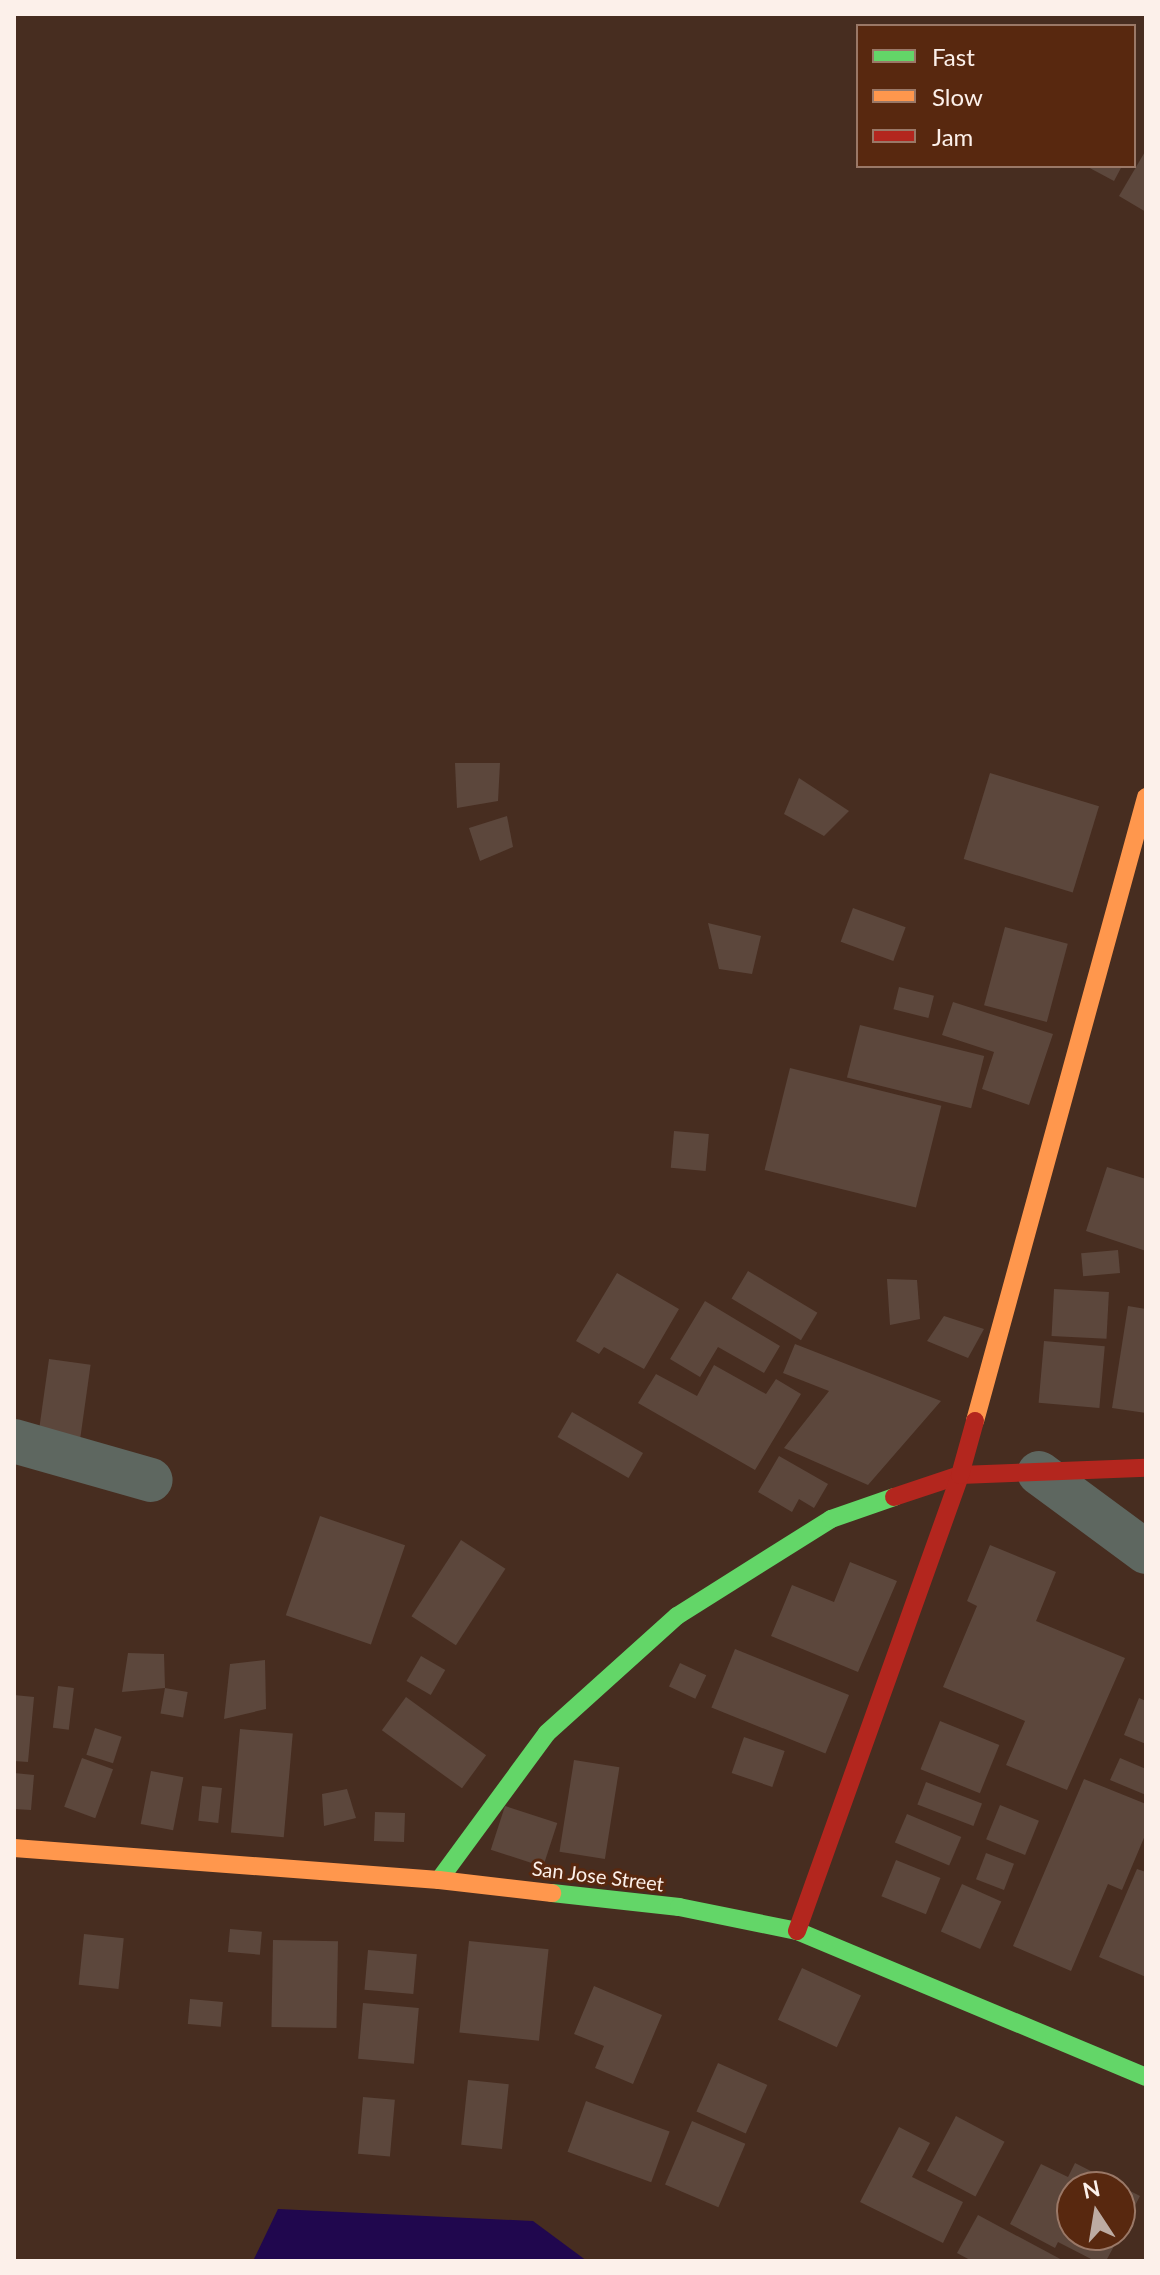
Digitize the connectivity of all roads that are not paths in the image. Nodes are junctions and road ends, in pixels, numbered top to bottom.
1 (1146, 797) edge
2 (14, 1441) edge
3 (1146, 1468) edge
4 (1039, 1473) junction
5 (960, 1475) junction
6 (151, 1480) dead end
7 (1146, 1552) edge
8 (14, 1848) edge
9 (439, 1880) junction
10 (797, 1931) junction
11 (1146, 2077) edge

1 - 5 street
2 - 6 street
3 - 4 street
4 - 5 street
4 - 7 street
5 - 9 street
5 - 10 street
8 - 9 street, San Jose Street
9 - 10 street, San Jose Street
10 - 11 street, San Jose Street

